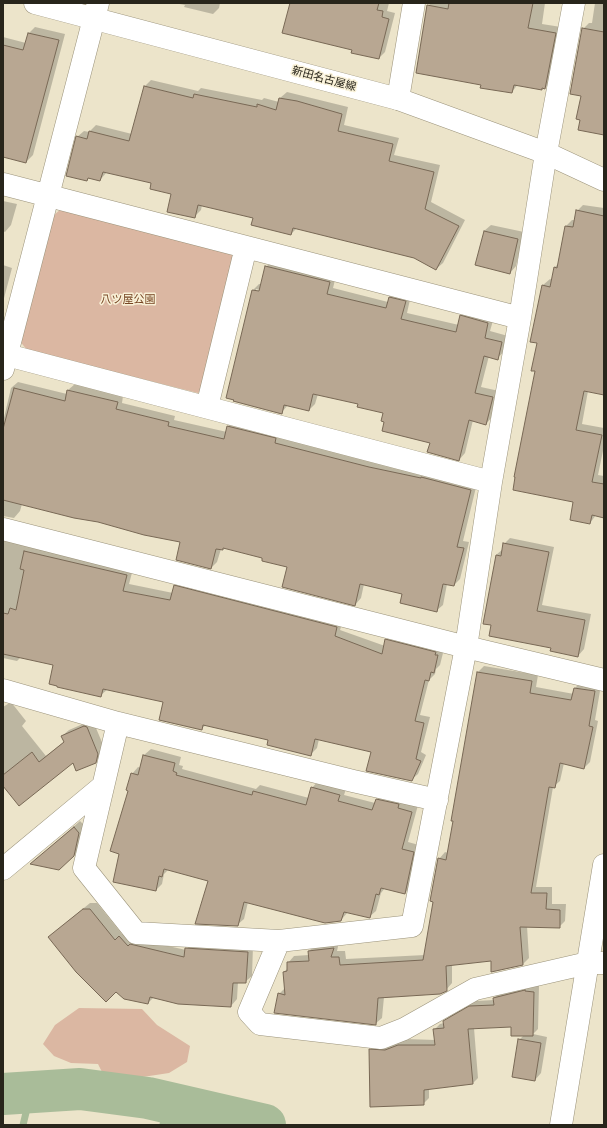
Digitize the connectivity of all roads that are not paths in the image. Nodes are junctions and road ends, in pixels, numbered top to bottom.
1 (35, 3) edge
2 (414, 3) edge
3 (574, 3) edge
4 (96, 10) edge
5 (398, 99) junction
6 (546, 153) junction
7 (604, 180) edge
8 (3, 184) edge
9 (47, 195) junction
10 (246, 247) junction
11 (520, 318) junction
12 (4, 360) edge
13 (207, 407) junction
14 (492, 482) junction
15 (3, 529) edge
16 (466, 647) junction
17 (604, 680) edge
18 (3, 690) edge
19 (118, 723) junction
20 (103, 786) junction
21 (437, 800) junction
22 (604, 865) edge
23 (3, 869) edge
24 (279, 941) junction
25 (596, 963) edge
26 (561, 1122) edge

1 - 4 street, 新田名古屋線
2 - 5 street
3 - 6 street
4 - 5 street, 新田名古屋線
4 - 9 street
5 - 6 street, 新田名古屋線
6 - 7 street, 新田名古屋線
6 - 11 street
8 - 9 street
9 - 10 street
9 - 12 street
10 - 11 street
10 - 13 street
11 - 14 street
12 - 13 street
13 - 14 street
14 - 16 street
15 - 16 street
16 - 17 street
16 - 21 street
18 - 19 street
19 - 20 street
19 - 21 street
20 - 23 street
20 - 24 street
21 - 24 street
22 - 25 street
24 - 25 street
25 - 26 street

